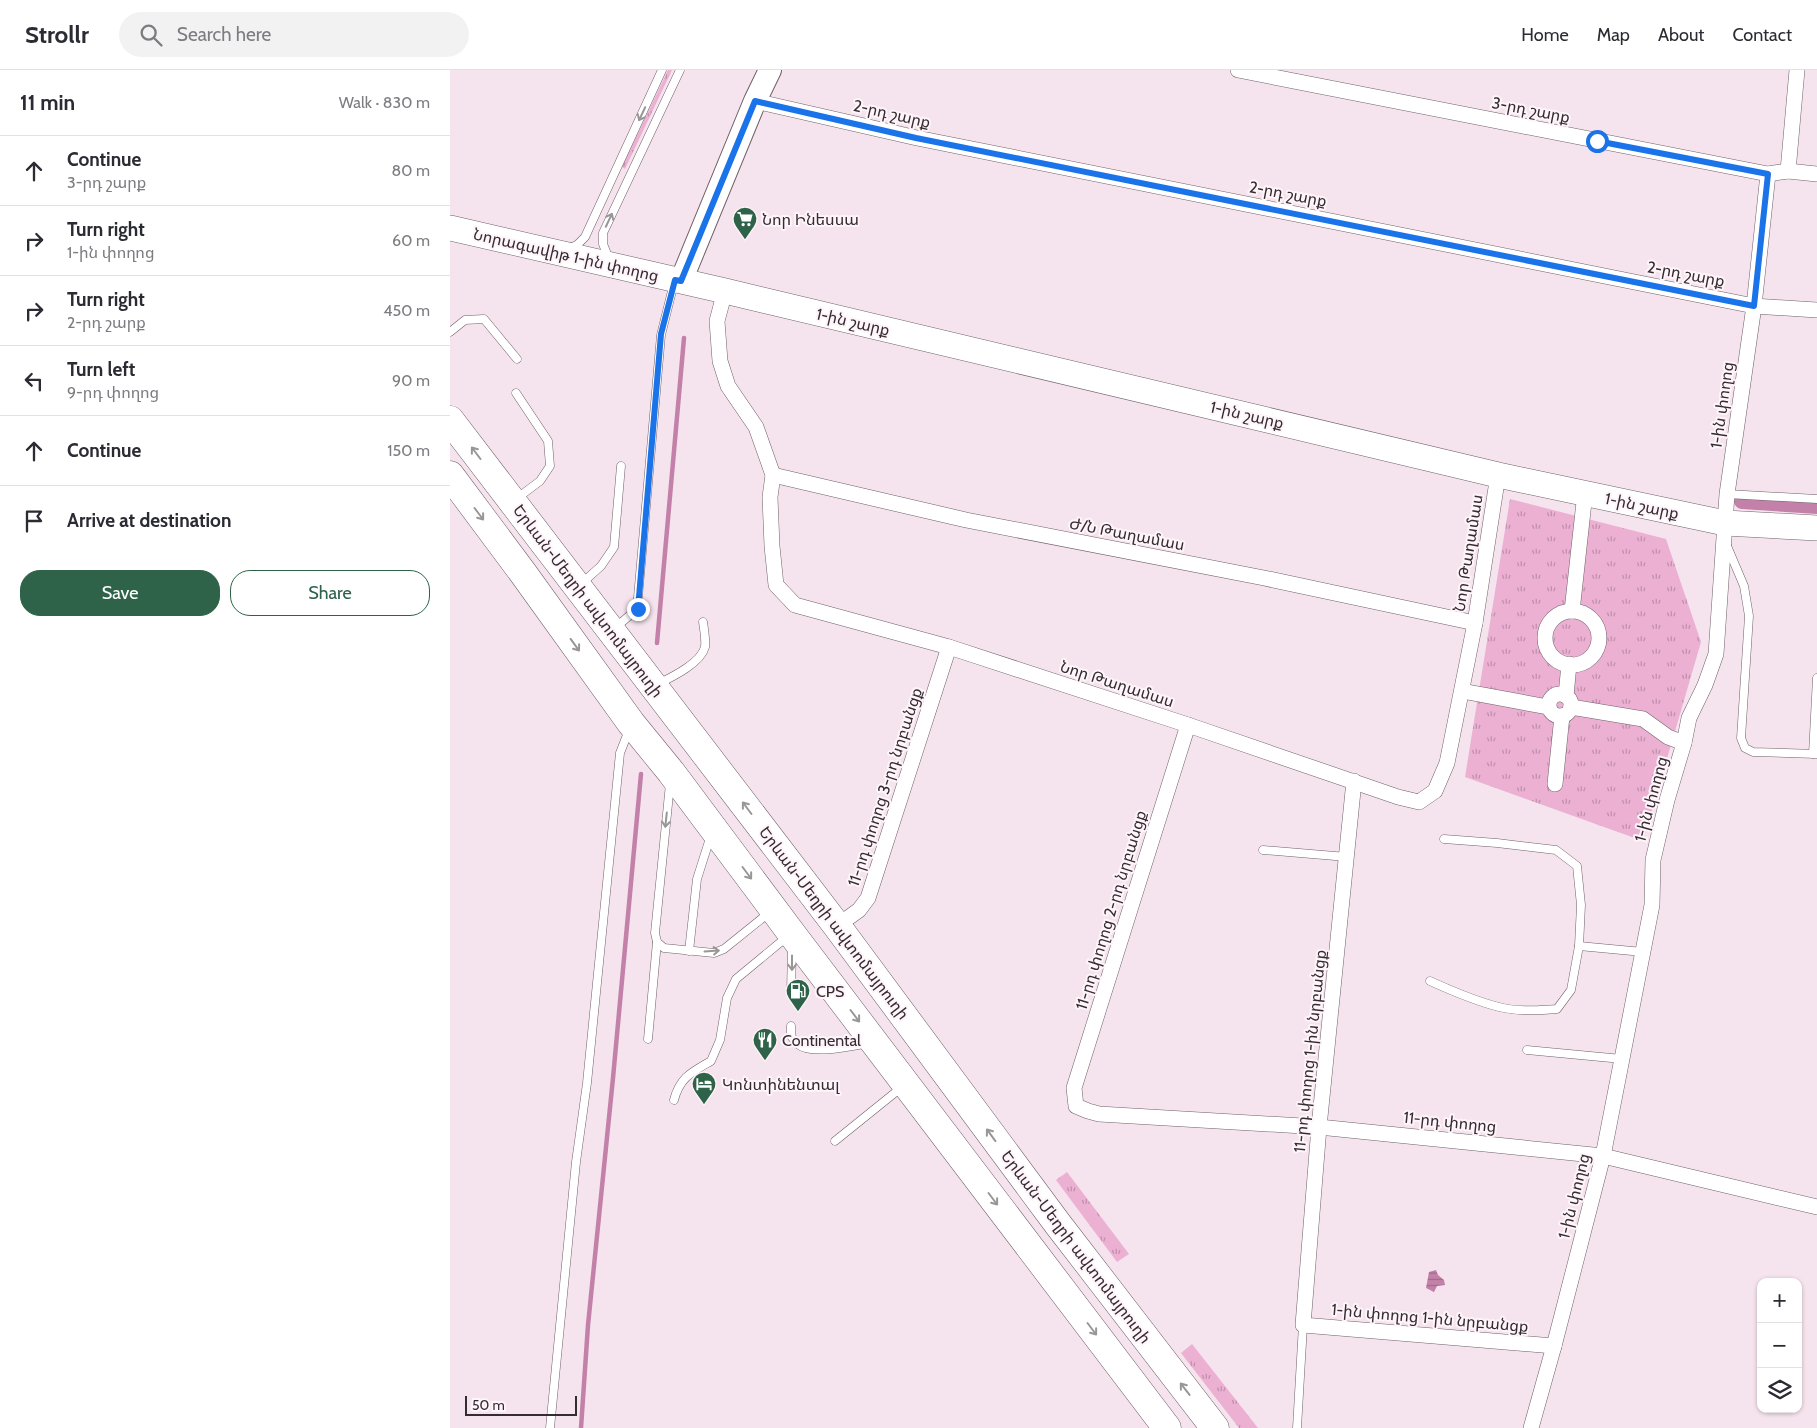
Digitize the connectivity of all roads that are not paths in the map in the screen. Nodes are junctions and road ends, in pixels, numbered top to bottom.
1 (662, 70) edge
2 (680, 70) edge
3 (770, 70) edge
4 (1238, 70) edge
5 (1796, 70) edge
6 (755, 101) junction
7 (1788, 170) junction
8 (1768, 174) junction
9 (1817, 174) edge
10 (450, 228) edge
11 (560, 253) junction
12 (612, 265) junction
13 (678, 280) junction
14 (725, 291) junction
15 (1754, 306) junction
16 (1817, 310) edge
17 (450, 332) edge
18 (517, 359) dead end
19 (516, 393) dead end
20 (450, 420) edge
21 (621, 466) dead end
22 (450, 475) edge
23 (773, 475) junction
24 (1498, 475) junction
25 (1585, 493) junction
26 (1727, 494) junction
27 (1817, 499) edge
28 (513, 502) junction
29 (1817, 528) edge
30 (1724, 530) junction
31 (578, 587) junction
32 (1572, 611) junction
33 (703, 622) dead end
34 (1475, 623) junction
35 (612, 631) junction
36 (949, 647) junction
37 (1569, 664) junction
38 (1817, 678) edge
39 (654, 686) junction
40 (1462, 691) junction
41 (1566, 706) junction
42 (1548, 707) junction
43 (632, 723) junction
44 (1188, 725) junction
45 (1684, 743) junction
46 (1815, 754) edge
47 (671, 772) junction
48 (1354, 781) junction
49 (1556, 784) dead end
50 (714, 829) junction
51 (1444, 839) dead end
52 (1263, 850) dead end
53 (1347, 857) junction
54 (774, 909) junction
55 (837, 926) junction
56 (792, 934) junction
57 (657, 942) junction
58 (1579, 946) junction
59 (689, 950) junction
60 (1643, 952) junction
61 (1430, 981) dead end
62 (792, 993) dead end
63 (791, 1026) dead end
64 (648, 1039) dead end
65 (874, 1042) junction
66 (1527, 1050) dead end
67 (1622, 1059) junction
68 (906, 1084) junction
69 (674, 1100) dead end
70 (1076, 1106) joint
71 (1319, 1127) junction
72 (835, 1141) dead end
73 (1603, 1156) junction
74 (1817, 1207) edge
75 (1303, 1325) junction
76 (1554, 1346) junction
77 (550, 1428) edge
78 (1167, 1428) edge
79 (1215, 1428) edge
80 (1297, 1428) edge
81 (1531, 1428) edge

1 -> 11 lane
12 -> 2 lane
3 - 6 street
4 - 8 street, 3-րդ շարք
5 - 7 street
6 - 13 street
6 - 15 street, 2-րդ շարք
7 - 8 street, 3-րդ շարք
7 - 9 street, 3-րդ շարք
8 - 15 street, 1-ին փողոց
10 - 11 main road, Նորագավիթ 1-ին փողոց
11 - 12 main road, Նորագավիթ 1-ին փողոց
12 - 13 main road, Նորագավիթ 1-ին փողոց
13 - 14 main road, 1-ին շարք
13 - 35 lane
14 - 23 street, Նոր Թաղամաս
14 - 24 main road, 1-ին շարք
15 - 16 street, 2-րդ շարք
15 - 26 street, 1-ին փողոց
17 - 18 lane
19 - 28 lane
28 -> 20 highway, Երևան-Մեղրի ավտոմայրուղի
21 - 31 lane
22 -> 43 highway
23 - 34 street, Ժ/Ն Թաղամաս
23 - 36 street, Նոր Թաղամաս
24 - 25 main road, 1-ին շարք
24 - 34 street, Նոր Թաղամաս
25 - 30 main road, 1-ին շարք
25 - 32 street
26 - 27 lane
26 - 30 street, 1-ին փողոց
28 - 31 highway, Երևան-Մեղրի ավտոմայրուղի
29 - 30 main road, 1-ին շարք
30 - 45 street, 1-ին փողոց
30 - 46 lane
31 - 35 highway, Երևան-Մեղրի ավտոմայրուղի
32 - 37 street
32 - 37 street
33 - 39 lane
34 - 40 street, Նոր Թաղամաս
35 - 39 highway, Երևան-Մեղրի ավտոմայրուղի
36 - 44 street, Նոր Թաղամաս
36 - 55 street, 11-րդ փողոց 3-րդ նրբանցք
37 - 41 street
38 - 46 lane
55 -> 39 highway, Երևան-Մեղրի ավտոմայրուղի
40 - 42 street
40 - 48 street, Նոր Թաղամաս
41 - 42 street
41 - 42 street
41 - 45 street
41 - 49 street
43 - 47 highway
43 - 77 lane
44 - 48 street, Նոր Թաղամաս
44 - 70 street, 11-րդ փողոց 2-րդ նրբանցք
45 - 60 street, 1-ին փողոց
47 - 50 highway
47 -> 57 lane
48 - 53 street, 11-րդ փողոց 1-ին նրբանցք
50 -> 54 highway
50 - 59 lane
51 - 58 lane
52 - 53 lane
53 - 71 street, 11-րդ փողոց 1-ին նրբանցք
54 - 56 highway
59 -> 54 lane
79 -> 55 highway, Երևան-Մեղրի ավտոմայրուղի
56 -> 62 lane
56 -> 65 highway
56 - 69 lane
57 - 59 lane
57 - 64 lane
58 - 60 lane
58 - 61 lane
60 - 67 street, 1-ին փողոց
63 - 65 lane
65 - 68 highway
66 - 67 lane
67 - 73 street, 1-ին փողոց
68 - 72 lane
68 -> 78 highway
70 - 71 street, 11-րդ փողոց
71 - 73 street, 11-րդ փողոց
71 - 75 street, 11-րդ փողոց 1-ին նրբանցք
73 - 74 street, 11-րդ փողոց
73 - 76 street, 1-ին փողոց
75 - 76 street, 1-ին փողոց 1-ին նրբանցք
75 - 80 lane
76 - 81 street, 1-ին փողոց

